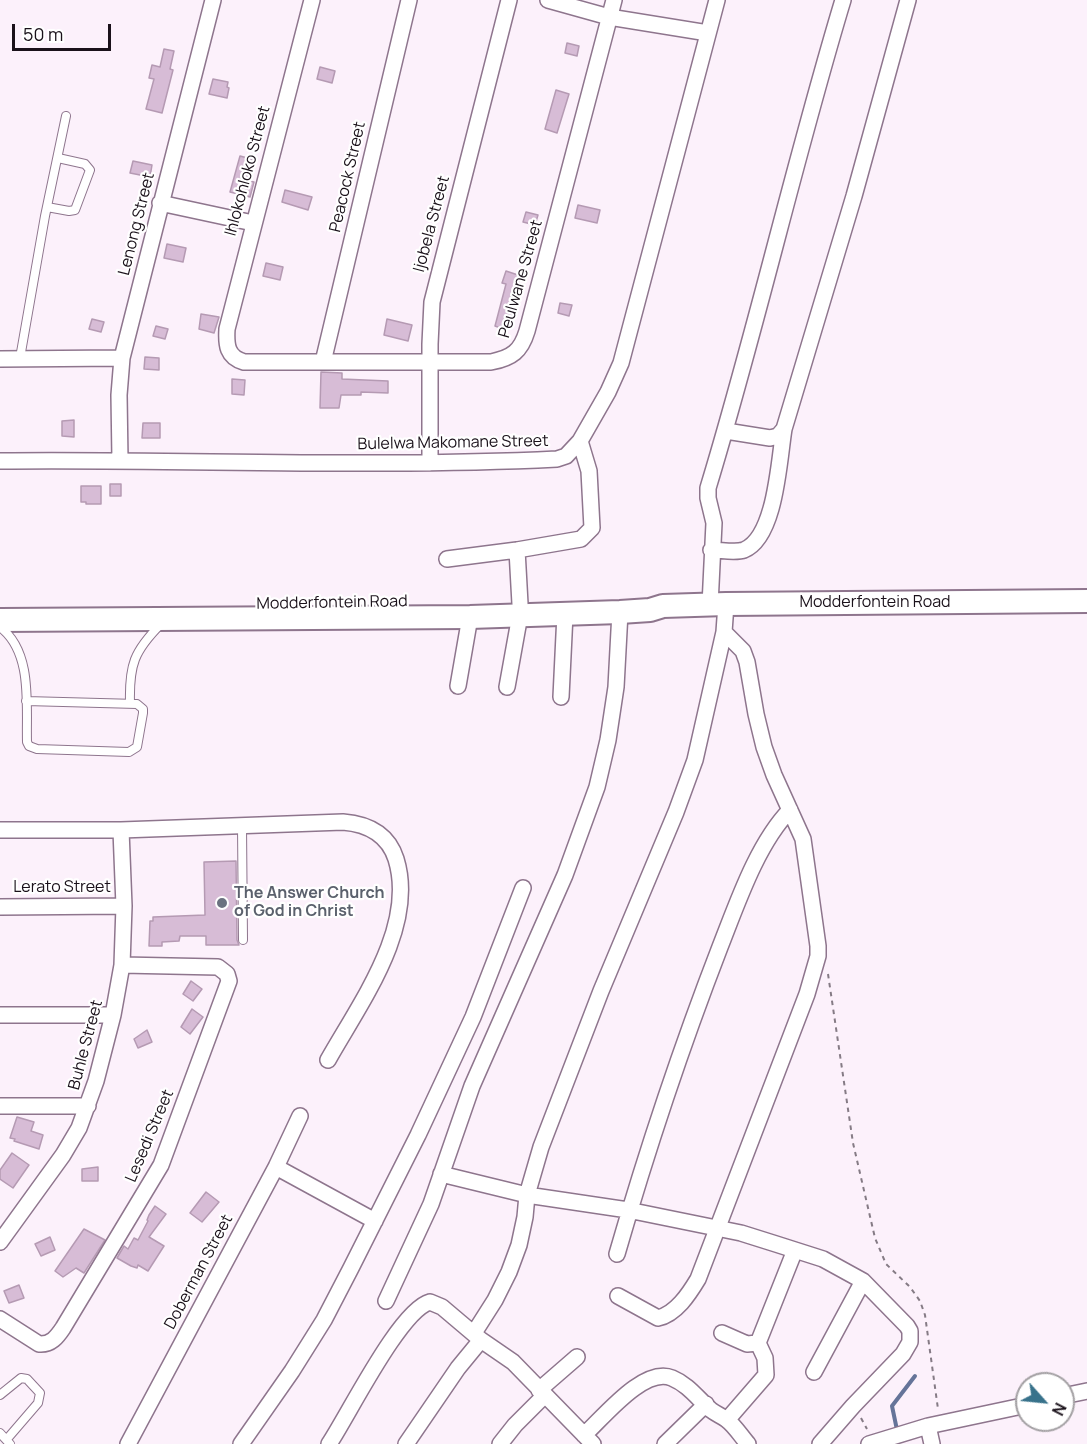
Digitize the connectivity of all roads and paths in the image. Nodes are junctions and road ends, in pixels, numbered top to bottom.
1 (213, 0) edge
2 (312, 0) edge
3 (409, 0) edge
4 (509, 0) edge
5 (548, 0) edge
6 (614, 0) edge
7 (717, 0) edge
8 (843, 0) edge
9 (908, 0) edge
10 (609, 16) junction
11 (708, 33) junction
12 (66, 116) dead end
13 (58, 158) junction
14 (160, 203) junction
15 (47, 207) junction
16 (253, 223) junction
17 (229, 353) joint
18 (20, 358) junction
19 (122, 358) junction
20 (0, 359) edge
21 (430, 361) junction
22 (323, 362) junction
23 (784, 429) junction
24 (726, 431) junction
25 (580, 441) junction
26 (120, 460) junction
27 (0, 461) edge
28 (430, 463) junction
29 (517, 550) junction
30 (711, 550) junction
31 (447, 559) dead end
32 (1087, 601) edge
33 (718, 604) junction
34 (0, 606) edge
35 (663, 606) junction
36 (520, 610) junction
37 (620, 612) junction
38 (565, 614) junction
39 (470, 617) junction
40 (166, 619) junction
41 (0, 620) edge
42 (0, 627) edge
43 (724, 632) junction
44 (458, 686) dead end
45 (507, 687) dead end
46 (561, 697) dead end
47 (26, 701) junction
48 (130, 703) junction
49 (790, 810) junction
50 (242, 826) junction
51 (0, 830) edge
52 (122, 830) junction
53 (523, 888) dead end
54 (124, 906) junction
55 (0, 907) edge
56 (243, 940) dead end
57 (818, 956) junction
58 (122, 965) junction
59 (0, 1015) edge
60 (113, 1015) junction
61 (328, 1060) dead end
62 (0, 1106) edge
63 (88, 1106) junction
64 (300, 1116) dead end
65 (276, 1167) junction
66 (441, 1174) junction
67 (527, 1195) junction
68 (628, 1210) junction
69 (375, 1221) junction
70 (717, 1228) junction
71 (0, 1242) edge
72 (795, 1250) junction
73 (617, 1254) dead end
74 (863, 1281) junction
75 (618, 1296) dead end
76 (386, 1301) dead end
77 (0, 1319) edge
78 (723, 1333) dead end
79 (477, 1337) junction
80 (758, 1343) junction
81 (577, 1357) dead end
82 (814, 1372) dead end
83 (542, 1393) junction
84 (0, 1395) edge
85 (705, 1404) junction
86 (853, 1406) junction
87 (1015, 1407) edge
88 (727, 1420) junction
89 (934, 1425) junction
90 (0, 1433) edge
91 (9, 1441) edge
92 (586, 1441) edge
93 (130, 1443) edge
94 (872, 1443) edge
95 (241, 1444) edge
96 (329, 1444) edge
97 (406, 1444) edge
98 (500, 1444) edge
99 (665, 1444) edge
100 (748, 1444) edge
101 (820, 1444) edge
102 (932, 1444) edge

1 - 14 street, Lenong Street
2 - 16 street, Ihlokohloko Street
3 - 22 street, Peacock Street
4 - 21 street, Ijobela Street
5 - 10 street
6 - 10 street, Peulwane Street
7 - 11 street, Bulelwa Makomane Street
8 - 24 street
9 - 23 street
10 - 11 street
10 - 21 street, Peulwane Street
11 - 25 street, Bulelwa Makomane Street
12 - 13 lane
13 - 15 lane
13 - 15 lane
14 - 16 street
14 - 19 street, Lenong Street
15 - 18 lane
16 - 17 street, Ihlokohloko Street
17 - 22 street, Peulwane Street
18 - 19 street
18 - 20 street
19 - 26 street, Lenong Street
21 - 22 street, Peulwane Street
21 - 28 street, Ijobela Street
23 - 24 street
23 - 30 street
24 - 30 street
25 - 28 street, Bulelwa Makomane Street
25 - 29 street
26 - 27 street, Bulelwa Makomane Street
26 - 28 street, Bulelwa Makomane Street
29 - 31 street
29 - 36 street
30 - 33 street
32 - 33 main road, Modderfontein Road
33 - 35 main road, Modderfontein Road
33 - 43 street
34 - 36 main road, Modderfontein Road
35 - 36 main road, Modderfontein Road
35 - 37 main road, Modderfontein Road
36 - 38 main road, Modderfontein Road
36 - 39 main road, Modderfontein Road
36 - 45 street
37 - 38 main road, Modderfontein Road
37 - 66 street
38 - 46 street
39 - 40 main road, Modderfontein Road
39 - 44 street
40 - 41 main road, Modderfontein Road
40 - 48 lane
42 - 47 lane
43 - 49 street
43 - 67 street
47 - 48 lane
47 - 48 lane
49 - 57 street
49 - 68 street
50 - 52 street
50 - 56 lane
50 - 61 street
51 - 52 street
52 - 54 street, Buhle Street
53 - 69 street
54 - 55 street, Lerato Street
54 - 58 street, Buhle Street
57 - 70 street
57 - 89 path
58 - 60 street, Buhle Street
58 - 77 street, Lesedi Street
59 - 60 street
60 - 63 street, Buhle Street
62 - 63 street
63 - 71 street, Buhle Street
64 - 65 street, Doberman Street
65 - 69 street
65 - 93 street, Doberman Street
66 - 67 street
66 - 76 street
67 - 68 street
67 - 79 street
68 - 70 street
68 - 73 street
69 - 95 street
70 - 72 street
70 - 75 street
72 - 74 street
72 - 80 street
74 - 82 street
74 - 86 street
78 - 80 street
79 - 83 street
79 - 96 street
79 - 97 street
80 - 88 street
81 - 83 street
83 - 92 street
83 - 98 street
84 - 91 lane
85 - 88 street
85 - 92 street
85 - 99 street
86 - 94 path
86 - 101 street
87 - 89 street
88 - 100 street
89 - 94 street
89 - 102 street
90 - 91 lane

